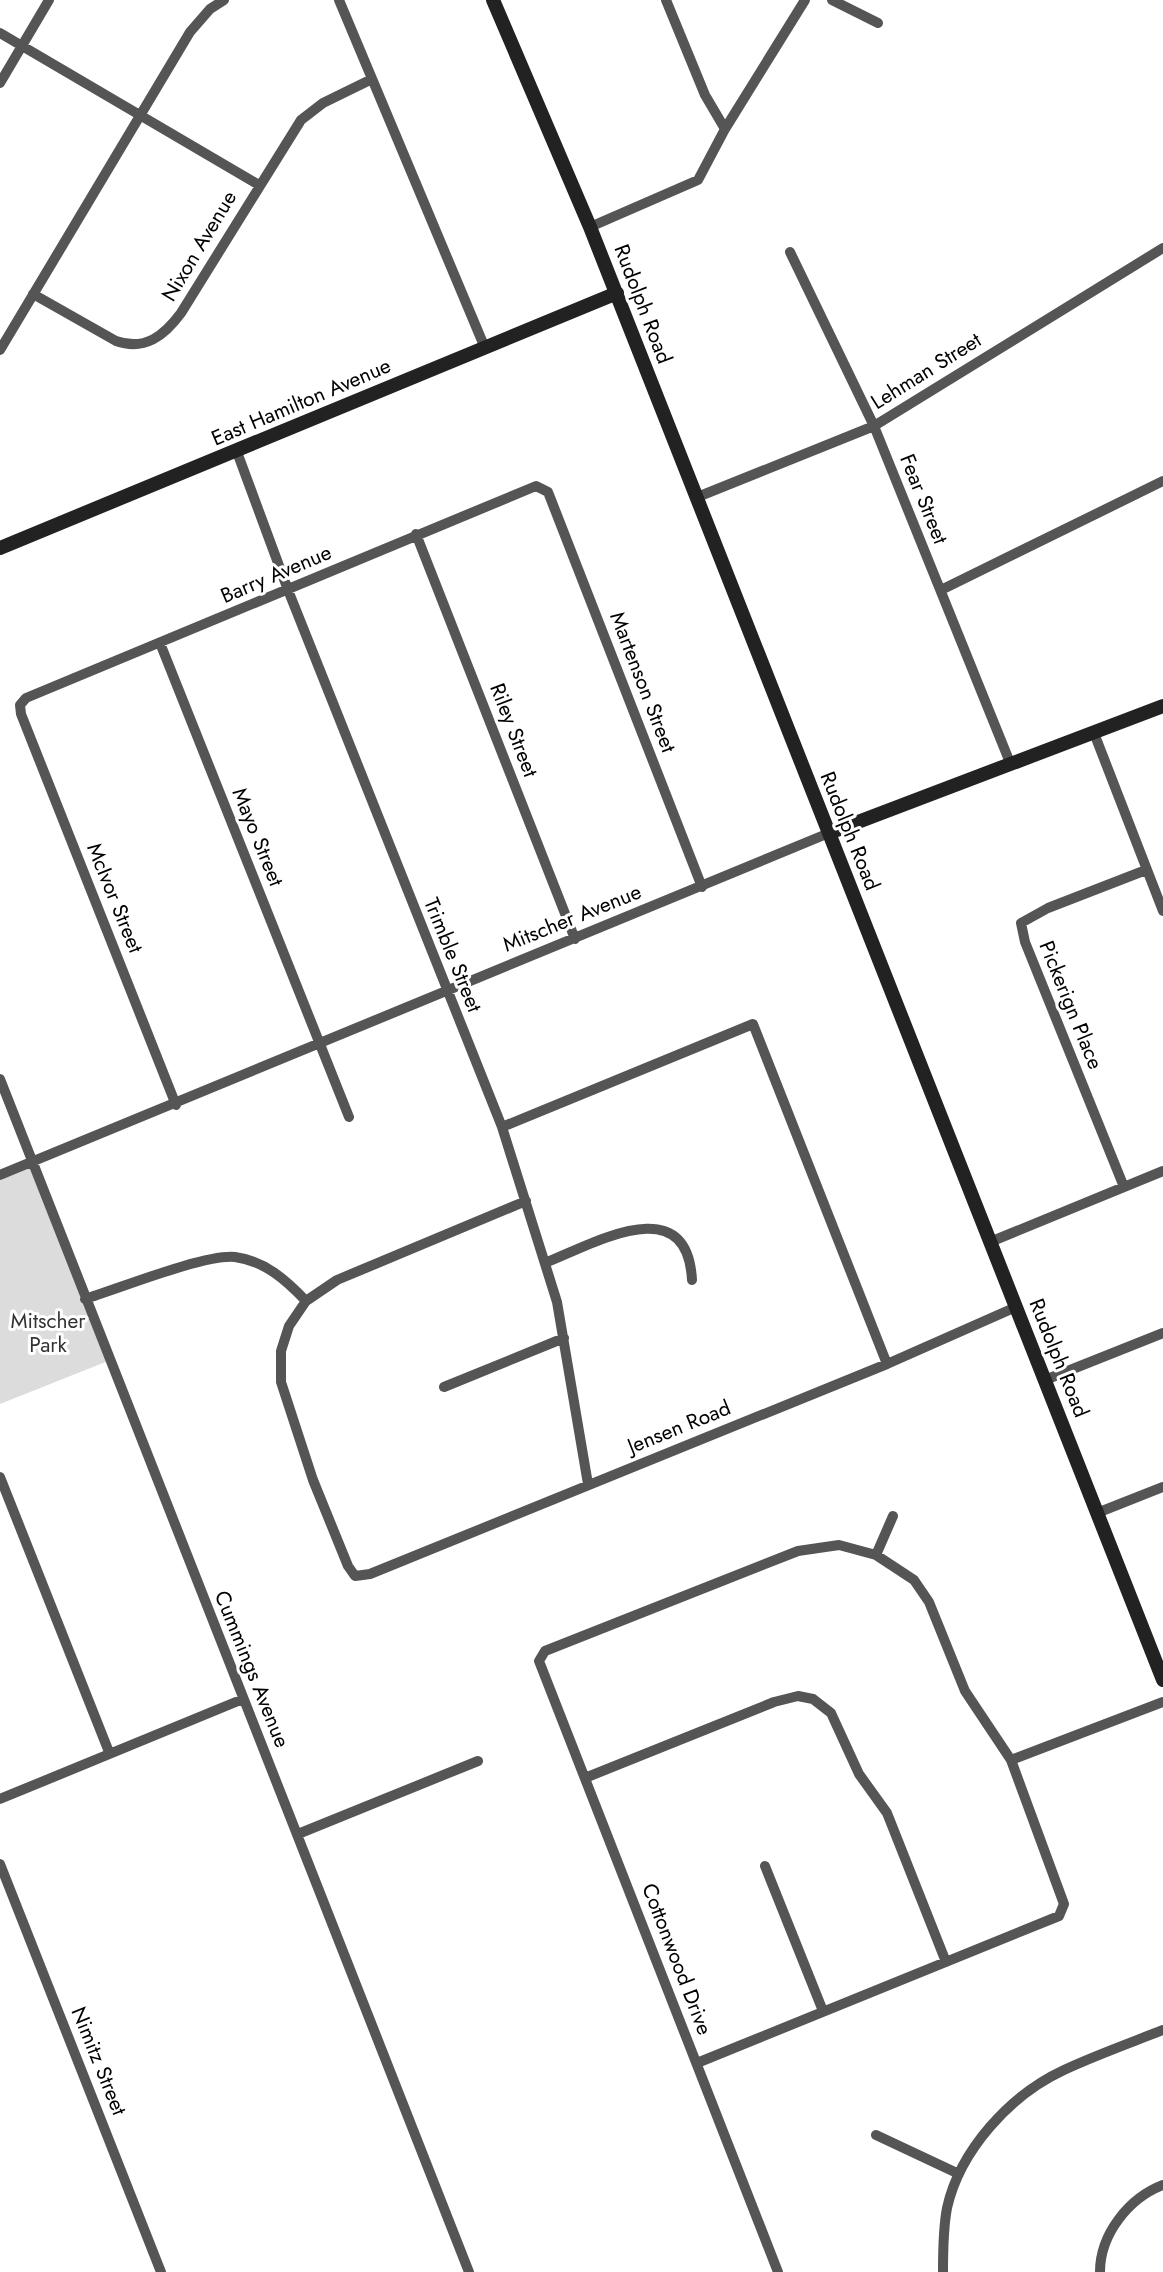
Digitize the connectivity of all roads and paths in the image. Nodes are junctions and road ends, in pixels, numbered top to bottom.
1 (49, 0) edge
2 (223, 0) edge
3 (339, 0) edge
4 (493, 0) edge
5 (666, 0) edge
6 (805, 0) edge
7 (832, 0) edge
8 (878, 23) dead end
9 (0, 33) edge
10 (22, 46) junction
11 (370, 80) junction
12 (0, 83) edge
13 (140, 115) junction
14 (725, 129) junction
15 (259, 185) junction
16 (590, 227) junction
17 (1163, 248) edge
18 (790, 252) dead end
19 (617, 293) junction
20 (33, 294) junction
21 (485, 348) junction
22 (0, 350) edge
23 (874, 426) junction
24 (237, 452) junction
25 (1163, 481) edge
26 (548, 492) joint
27 (695, 498) junction
28 (416, 534) junction
29 (0, 548) edge
30 (288, 590) junction
31 (941, 590) junction
32 (160, 643) junction
33 (20, 705) joint
34 (1163, 706) edge
35 (1094, 733) junction
36 (1011, 765) junction
37 (829, 833) junction
38 (1146, 870) junction
39 (702, 887) junction
40 (1163, 911) edge
41 (575, 939) junction
42 (447, 992) junction
43 (320, 1045) junction
44 (0, 1079) edge
45 (176, 1105) junction
46 (349, 1117) dead end
47 (502, 1127) junction
48 (33, 1162) junction
49 (1163, 1171) edge
50 (0, 1175) edge
51 (1124, 1186) junction
52 (526, 1201) junction
53 (990, 1242) junction
54 (547, 1262) junction
55 (692, 1280) dead end
56 (85, 1299) junction
57 (306, 1301) junction
58 (1016, 1307) junction
59 (1163, 1333) edge
60 (564, 1338) junction
61 (887, 1364) junction
62 (1045, 1380) junction
63 (444, 1387) dead end
64 (0, 1477) edge
65 (588, 1484) junction
66 (1163, 1487) edge
67 (1097, 1513) junction
68 (893, 1516) dead end
69 (876, 1555) junction
70 (1163, 1680) edge
71 (243, 1699) junction
72 (1163, 1702) edge
73 (109, 1752) junction
74 (1011, 1760) junction
75 (478, 1761) dead end
76 (585, 1778) junction
77 (0, 1799) edge
78 (298, 1834) junction
79 (0, 1864) edge
80 (765, 1866) dead end
81 (946, 1962) junction
82 (823, 2011) junction
83 (1163, 2030) edge
84 (697, 2063) junction
85 (876, 2135) dead end
86 (959, 2174) junction
87 (1163, 2185) edge
88 (162, 2272) edge
89 (469, 2272) edge
90 (778, 2272) edge
91 (943, 2272) edge
92 (1100, 2272) edge

1 - 10 street
2 - 13 street
3 - 11 street
4 - 16 street, Rudolph Road
5 - 14 street
6 - 14 street
7 - 8 street
9 - 10 street
10 - 12 street
10 - 13 street
11 - 15 street, Nixon Avenue
11 - 21 street
13 - 15 street
13 - 20 street
14 - 16 street
15 - 20 street, Nixon Avenue
16 - 19 street, Rudolph Road
17 - 23 street, Lehman Street
18 - 23 street, Fear Street
19 - 21 street, East Hamilton Avenue
19 - 27 street, Rudolph Road
20 - 22 street
21 - 24 street, East Hamilton Avenue
23 - 27 street, Lehman Street
23 - 31 street, Fear Street
24 - 29 street, East Hamilton Avenue
24 - 30 street, Trimble Street
25 - 31 street
26 - 28 street, Barry Avenue
26 - 39 street, Martenson Street
27 - 37 street, Rudolph Road
28 - 30 street, Barry Avenue
28 - 41 street, Riley Street
30 - 32 street, Barry Avenue
30 - 42 street, Trimble Street
31 - 36 street, Fear Street
32 - 33 street, Barry Avenue
32 - 43 street, Mayo Street
33 - 45 street, McIvor Street
34 - 35 street, Mitscher Avenue
35 - 36 street, Mitscher Avenue
35 - 38 street
36 - 37 street, Mitscher Avenue
37 - 39 street, Mitscher Avenue
37 - 53 street, Rudolph Road
38 - 40 street
38 - 51 street, Pickerign Place
39 - 41 street, Mitscher Avenue
41 - 42 street, Mitscher Avenue
42 - 43 street, Mitscher Avenue
42 - 47 street, Trimble Street
43 - 45 street, Mitscher Avenue
43 - 46 street, Mayo Street
44 - 48 street, Cummings Avenue
45 - 48 street, Mitscher Avenue
47 - 52 street, Trimble Street
47 - 61 street
48 - 50 street, Mitscher Avenue
48 - 56 street, Cummings Avenue
49 - 51 street
51 - 53 street
52 - 54 street, Trimble Street
52 - 57 street
53 - 58 street, Rudolph Road
54 - 55 street
54 - 60 street, Trimble Street
56 - 57 street
56 - 71 street, Cummings Avenue
57 - 65 street, Jensen Road
58 - 61 street, Jensen Road
58 - 62 street, Rudolph Road
59 - 62 street
60 - 63 street
60 - 65 street, Trimble Street
61 - 65 street, Jensen Road
62 - 67 street, Rudolph Road
64 - 73 street
66 - 67 street
67 - 70 street, Rudolph Road
68 - 69 street
69 - 74 street
69 - 76 street, Cottonwood Drive
71 - 73 street
71 - 78 street, Cummings Avenue
72 - 74 street
73 - 77 street
74 - 81 street
75 - 78 street
76 - 81 street
76 - 84 street, Cottonwood Drive
78 - 89 street, Cummings Avenue
79 - 88 street, Nimitz Street
80 - 82 street
81 - 82 street
82 - 84 street
83 - 86 street
84 - 90 street, Cottonwood Drive
85 - 86 street
86 - 91 street
87 - 92 street

